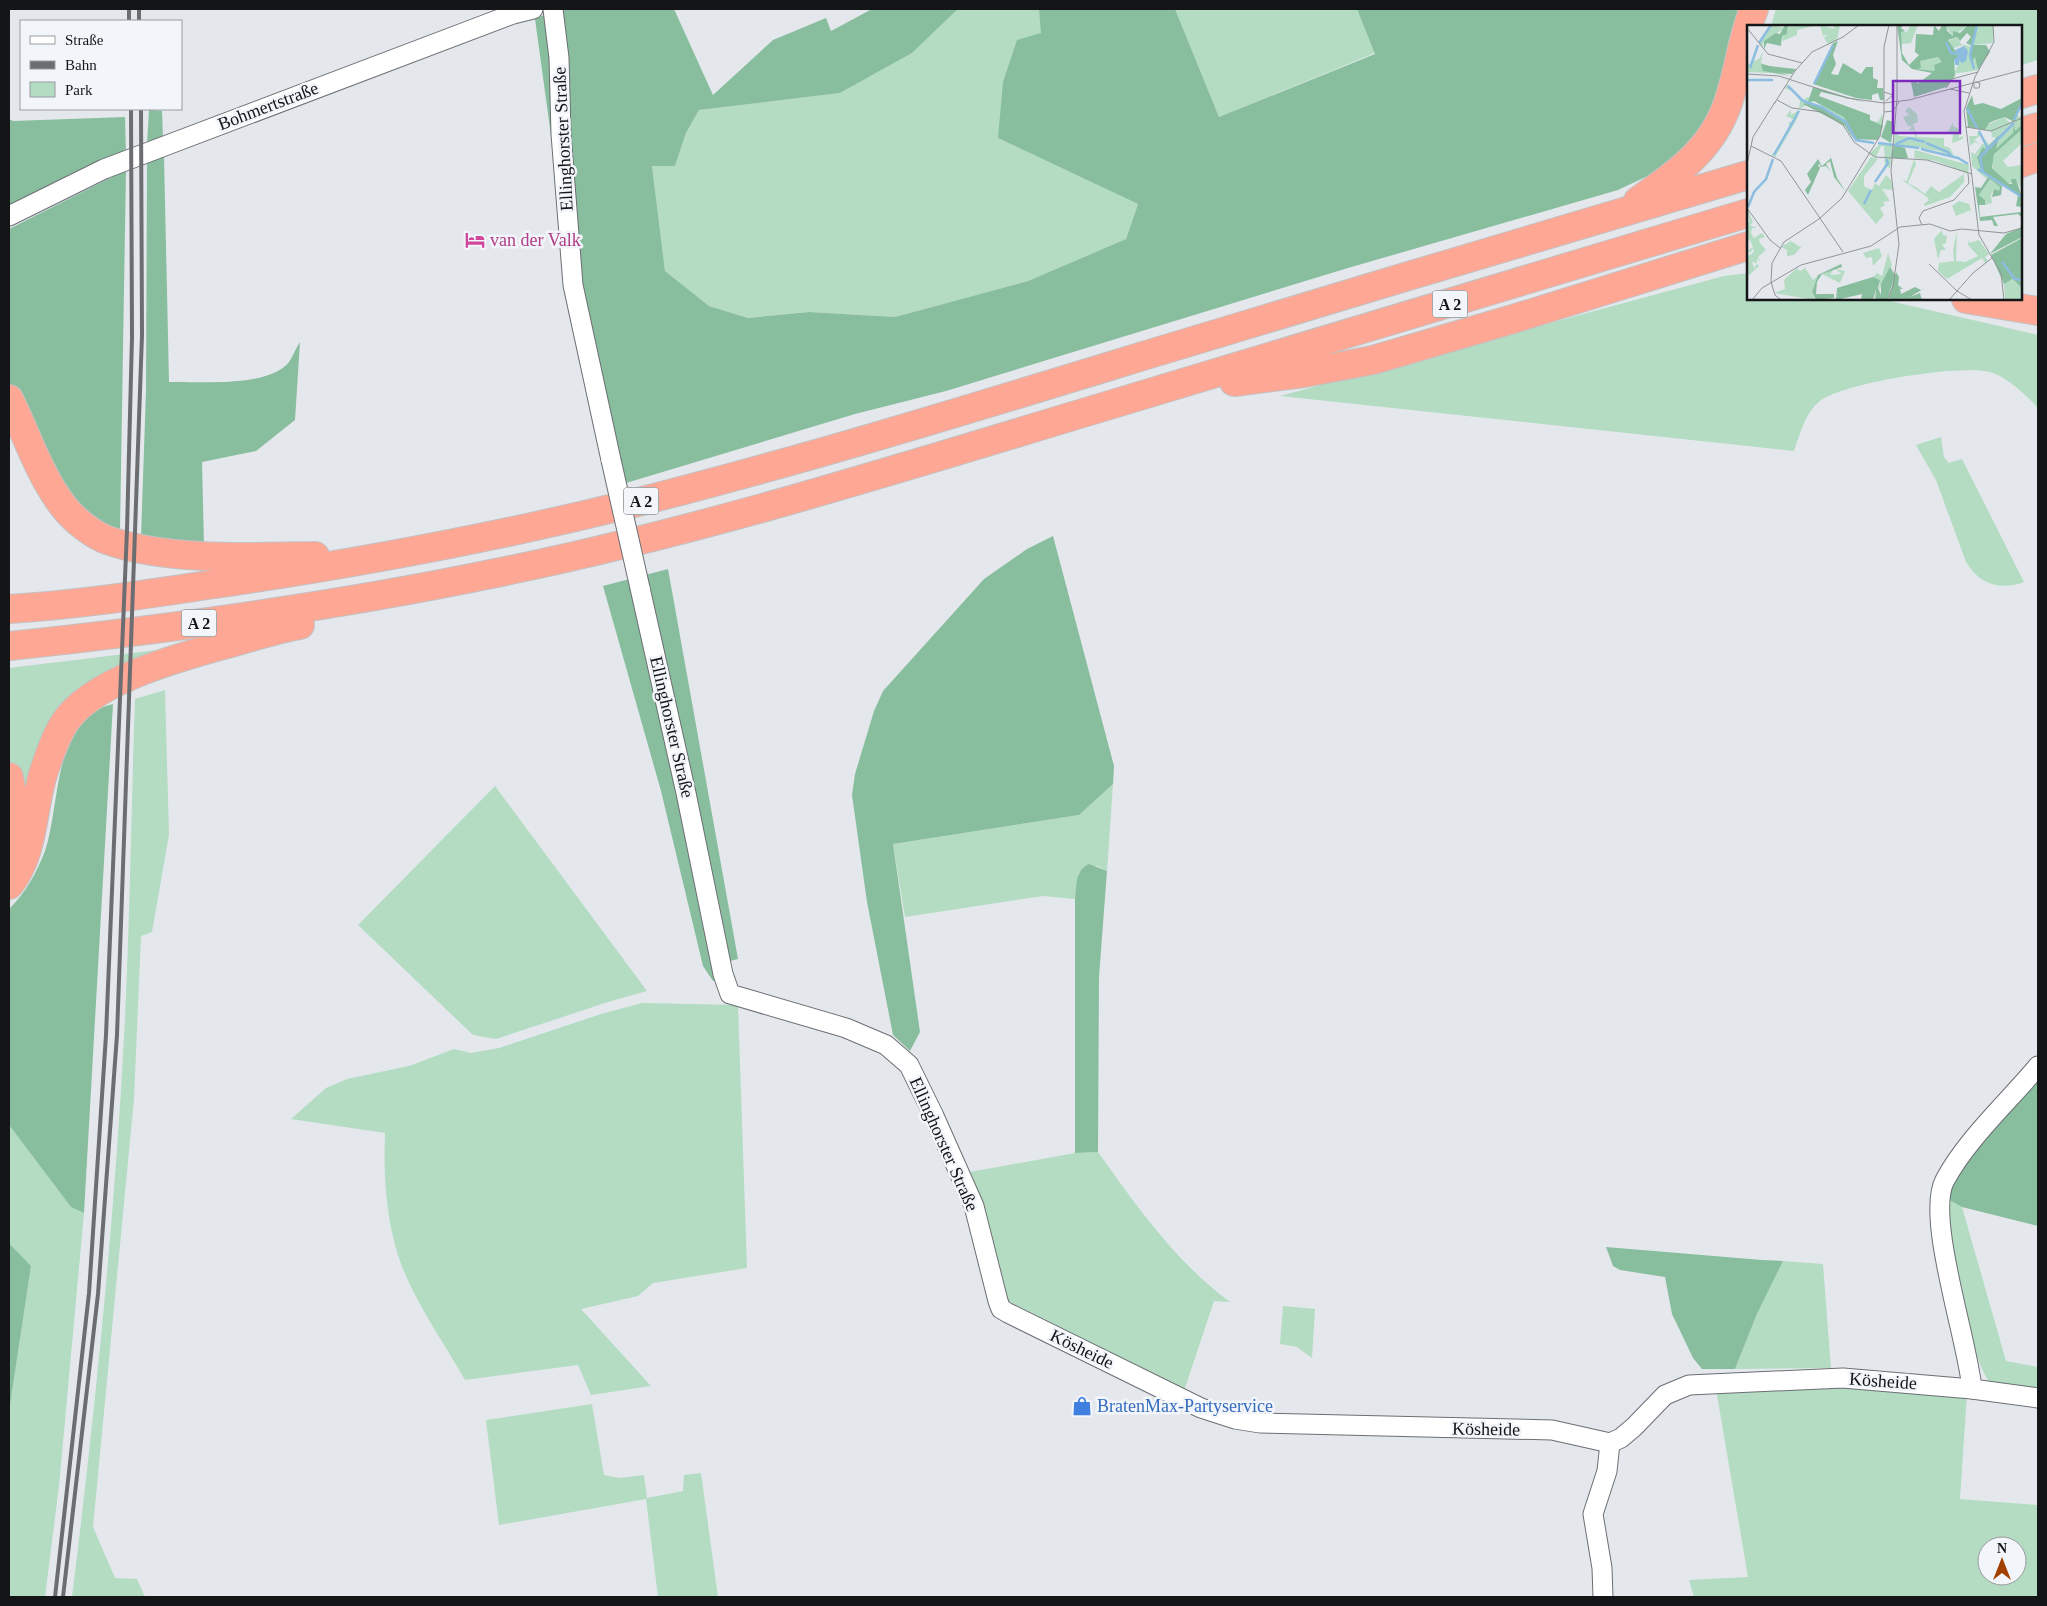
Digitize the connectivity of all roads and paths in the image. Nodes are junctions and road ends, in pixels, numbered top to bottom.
1 (533, 9) edge
2 (552, 9) edge
3 (1755, 9) edge
4 (1748, 25) edge
5 (1760, 25) edge
6 (1747, 26) edge
7 (2038, 89) edge
8 (2022, 94) edge
9 (2038, 127) edge
10 (2022, 132) edge
11 (2038, 157) edge
12 (2022, 162) edge
13 (1747, 175) edge
14 (1747, 213) edge
15 (1620, 214) junction
16 (9, 216) edge
17 (1747, 246) edge
18 (1747, 261) edge
19 (1676, 268) junction
20 (1973, 300) edge
21 (2038, 310) edge
22 (1150, 393) junction
23 (9, 399) edge
24 (378, 558) junction
25 (389, 595) junction
26 (9, 609) edge
27 (9, 646) edge
28 (9, 778) edge
29 (9, 849) edge
30 (9, 885) edge
31 (2038, 1066) edge
32 (1002, 1309) joint
33 (1972, 1388) junction
34 (2038, 1398) edge
35 (1610, 1443) junction
36 (1603, 1597) edge

1 - 16 street, Bohmertstraße
2 - 32 street, Ellinghorster Straße, bridge
3 - 4 highway
3 - 5 highway
6 - 15 highway
7 - 8 highway
9 - 10 highway
11 - 12 highway
13 - 15 highway, A 2
14 - 22 highway, A 2
15 - 24 highway, A 2
17 - 19 highway
18 - 19 highway
19 - 22 highway
20 - 21 highway
22 - 25 highway, A 2
23 - 24 highway
24 - 26 highway, A 2
25 - 27 highway, A 2
25 - 30 highway
28 - 29 highway
31 - 33 street
32 - 35 street, Kösheide
33 - 34 street, Kösheide
33 - 35 street, Kösheide
35 - 36 street

